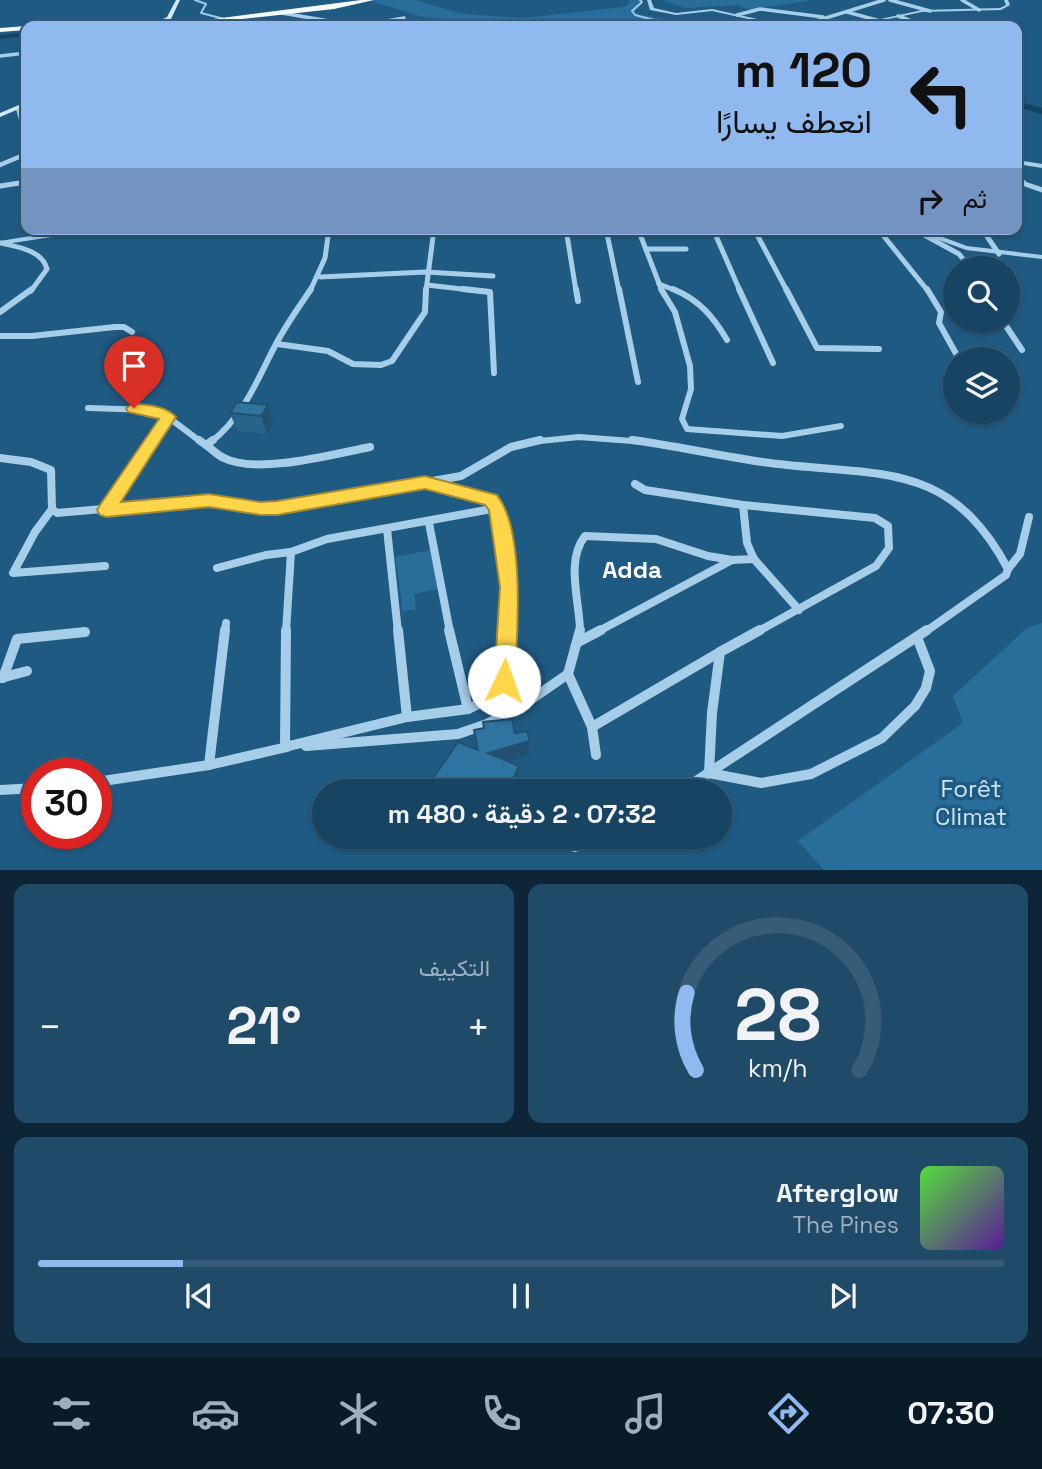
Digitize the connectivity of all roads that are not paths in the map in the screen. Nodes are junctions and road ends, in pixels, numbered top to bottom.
1 (178, 0) edge
2 (364, 0) edge
3 (371, 0) edge
4 (647, 0) edge
5 (884, 0) edge
6 (890, 0) edge
7 (962, 0) edge
8 (1006, 0) edge
9 (979, 10) junction
10 (845, 11) junction
11 (930, 11) junction
12 (271, 13) junction
13 (737, 15) junction
14 (234, 16) junction
15 (898, 16) junction
16 (823, 17) junction
17 (404, 18) dead end
18 (165, 21) edge
19 (191, 21) edge
20 (321, 21) edge
21 (391, 21) edge
22 (762, 21) edge
23 (813, 21) edge
24 (880, 21) joint
25 (912, 21) edge
26 (21, 29) edge
27 (0, 31) edge
28 (21, 54) edge
29 (0, 56) edge
30 (21, 106) edge
31 (18, 108) junction
32 (0, 115) edge
33 (21, 119) edge
34 (21, 156) edge
35 (1022, 163) edge
36 (0, 165) edge
37 (1042, 166) edge
38 (1022, 181) edge
39 (21, 183) edge
40 (1022, 184) edge
41 (1025, 184) junction
42 (0, 186) edge
43 (1042, 187) edge
44 (52, 235) edge
45 (329, 235) edge
46 (433, 235) edge
47 (567, 235) edge
48 (607, 235) edge
49 (641, 235) edge
50 (715, 235) edge
51 (757, 235) edge
52 (883, 235) edge
53 (924, 235) edge
54 (929, 235) edge
55 (986, 235) edge
56 (1, 243) edge
57 (646, 248) junction
58 (686, 249) dead end
59 (999, 254) junction
60 (961, 256) edge
61 (1042, 257) edge
62 (426, 272) junction
63 (492, 276) dead end
64 (320, 277) junction
65 (659, 284) junction
66 (427, 285) junction
67 (578, 301) dead end
68 (0, 312) edge
69 (132, 332) dead end
70 (1011, 333) edge
71 (0, 336) edge
72 (727, 340) dead end
73 (277, 344) junction
74 (952, 347) edge
75 (879, 349) dead end
76 (1022, 350) dead end
77 (773, 363) dead end
78 (494, 373) dead end
79 (638, 383) dead end
80 (88, 408) dead end
81 (168, 417) junction
82 (841, 426) dead end
83 (206, 444) junction
84 (370, 447) dead end
85 (0, 458) edge
86 (425, 482) junction
87 (635, 484) dead end
88 (743, 505) junction
89 (498, 508) junction
90 (52, 509) junction
91 (106, 510) junction
92 (1030, 517) dead end
93 (429, 523) junction
94 (387, 529) junction
95 (291, 552) junction
96 (754, 559) junction
97 (732, 560) junction
98 (105, 566) dead end
99 (216, 568) dead end
100 (1008, 569) junction
101 (799, 610) junction
102 (226, 623) dead end
103 (85, 632) dead end
104 (917, 637) junction
105 (578, 642) junction
106 (720, 652) junction
107 (27, 671) dead end
108 (568, 674) junction
109 (1, 678) edge
110 (468, 709) junction
111 (407, 717) junction
112 (592, 727) junction
113 (285, 747) junction
114 (596, 755) dead end
115 (209, 765) junction
116 (709, 773) junction
117 (700, 779) edge
118 (112, 780) edge
119 (21, 789) edge
120 (0, 790) edge

1 - 18 main road
2 - 14 highway
3 - 12 highway
4 - 13 street
5 - 10 street
6 - 11 street
7 - 9 street
8 - 9 street
9 - 11 street
10 - 16 street
10 - 24 street
11 - 15 street
12 - 14 highway
12 - 20 street
13 - 16 street
13 - 22 street
14 - 19 highway
15 - 24 street
15 - 25 street
16 - 23 street
17 - 21 street
26 - 27 highway
28 - 29 street
30 - 31 main road
31 - 32 main road
31 - 33 street
34 - 36 street
35 - 37 street
38 - 41 street
39 - 42 street
40 - 41 street
41 - 43 street
44 - 56 street
45 - 64 street
46 - 62 street
47 - 67 street
48 - 79 street
49 - 57 street
50 - 77 street
51 - 75 street
52 - 74 street
53 - 60 street
54 - 59 street
55 - 59 street
56 - 68 street
57 - 58 street
57 - 65 street
59 - 61 street
62 - 63 street
62 - 64 street
62 - 66 street
64 - 73 street
65 - 72 street
65 - 82 street
66 - 73 street
66 - 78 street
69 - 71 street
70 - 76 street
73 - 83 street
80 - 81 street
81 - 83 street
81 - 91 street
83 - 84 street
85 - 90 street
86 - 89 street
86 - 91 street
86 - 100 street
87 - 88 street
88 - 96 street
88 - 101 street
89 - 93 street
89 - 110 street
90 - 91 street
90 - 98 street
92 - 100 street
93 - 94 street
93 - 110 street
94 - 95 street
94 - 111 street
95 - 99 street
95 - 113 street
96 - 97 street
96 - 101 street
97 - 105 street
97 - 105 street
100 - 104 street
101 - 106 street
102 - 115 street
103 - 109 street
104 - 116 street
104 - 116 street
105 - 108 street
106 - 112 street
106 - 116 street
107 - 109 street
108 - 112 street
108 - 113 street
110 - 111 street
111 - 113 street
112 - 114 street
113 - 115 street
115 - 118 street
116 - 117 street
119 - 120 street

